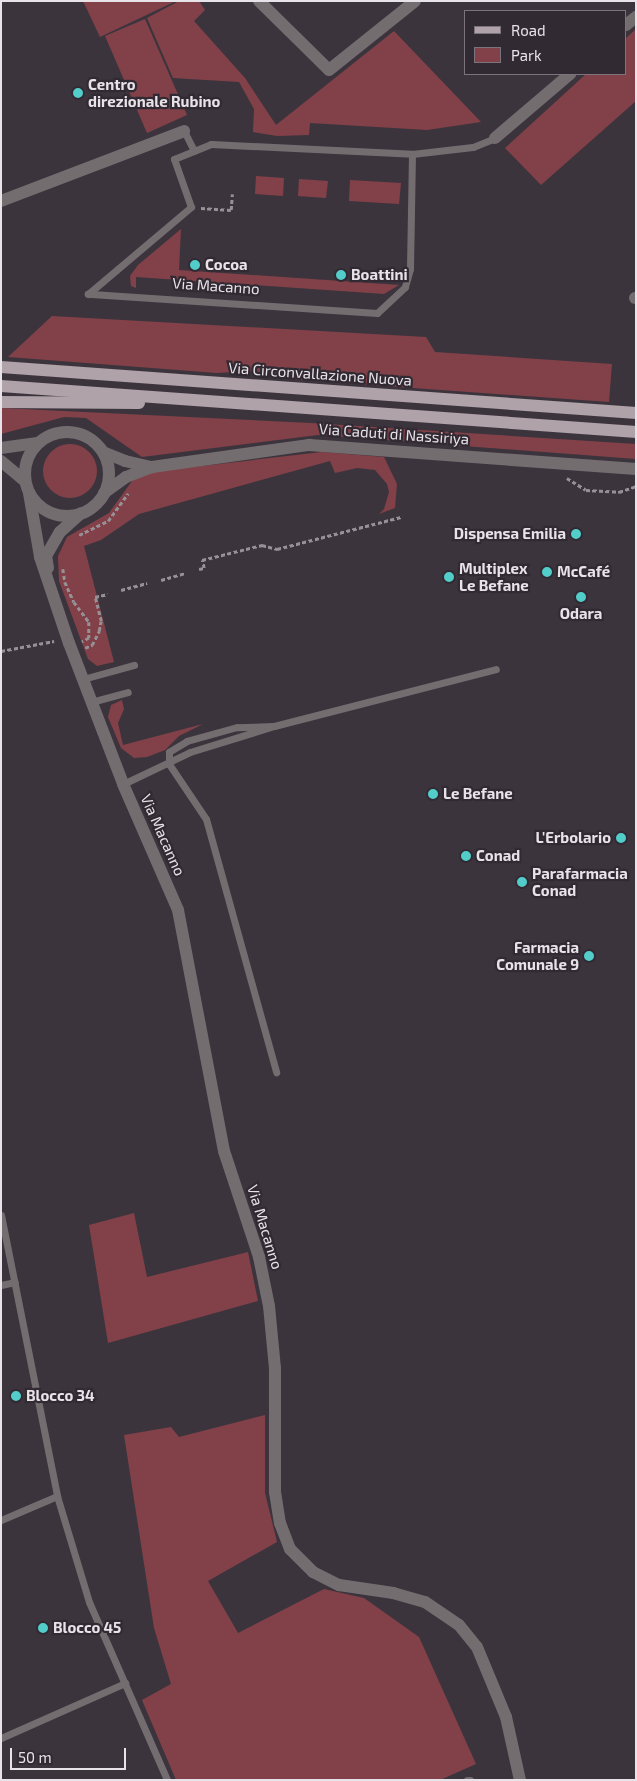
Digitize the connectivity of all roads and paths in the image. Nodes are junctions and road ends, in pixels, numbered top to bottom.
1 (259, 1) edge
2 (415, 1) edge
3 (569, 75) edge
4 (184, 131) joint
5 (495, 138) joint
6 (194, 151) junction
7 (412, 154) junction
8 (232, 194) dead end
9 (1, 201) edge
10 (192, 207) junction
11 (1, 367) edge
12 (1, 386) edge
13 (1, 402) edge
14 (241, 403) junction
15 (636, 413) edge
16 (636, 432) edge
17 (38, 443) junction
18 (1, 448) edge
19 (103, 452) junction
20 (1, 461) edge
21 (152, 466) junction
22 (636, 469) edge
23 (561, 475) dead end
24 (636, 486) edge
25 (27, 487) junction
26 (131, 488) dead end
27 (104, 494) junction
28 (81, 513) junction
29 (400, 517) dead end
30 (71, 540) dead end
31 (62, 565) dead end
32 (199, 569) dead end
33 (184, 573) dead end
34 (161, 580) dead end
35 (50, 583) junction
36 (147, 583) dead end
37 (121, 590) dead end
38 (108, 594) dead end
39 (71, 648) junction
40 (1, 651) edge
41 (134, 665) dead end
42 (496, 669) dead end
43 (83, 679) junction
44 (128, 692) dead end
45 (91, 702) junction
46 (274, 726) junction
47 (169, 764) junction
48 (123, 784) junction
49 (276, 1072) dead end
50 (1, 1215) edge
51 (15, 1282) junction
52 (1, 1285) edge
53 (57, 1496) junction
54 (1, 1520) edge
55 (125, 1683) junction
56 (1, 1738) edge
57 (166, 1780) edge
58 (520, 1780) edge

1 - 2 street
3 - 5 street
4 - 6 lane
4 - 9 street
5 - 7 lane
6 - 7 lane
6 - 10 lane
7 - 10 lane, Via Macanno
8 - 10 path
11 - 15 main road, Via Circonvallazione Nuova
12 - 14 main road
13 - 14 main road
14 - 16 main road
17 - 18 street
17 - 19 street
17 - 25 street, Via Macanno
19 - 21 street, Via Caduti di Nassiriya
19 - 27 street
20 - 25 street
21 - 22 street, Via Caduti di Nassiriya
21 - 27 street, Via Caduti di Nassiriya
23 - 24 path
25 - 28 street
25 - 35 street, Via Macanno
26 - 30 path
27 - 28 street, Via Macanno
28 - 35 street, Via Macanno
29 - 32 path
31 - 39 path
33 - 34 path
35 - 39 street, Via Macanno
36 - 37 path
38 - 39 path
39 - 40 path
39 - 43 street, Via Macanno
41 - 43 lane
42 - 46 lane
43 - 45 street, Via Macanno
44 - 45 lane
45 - 48 street, Via Macanno
46 - 47 lane
46 - 47 lane
47 - 48 lane
47 - 49 lane
48 - 58 street, Via Macanno
50 - 51 lane
51 - 52 lane
51 - 53 lane
53 - 54 lane
53 - 55 lane
55 - 56 lane
55 - 57 lane

